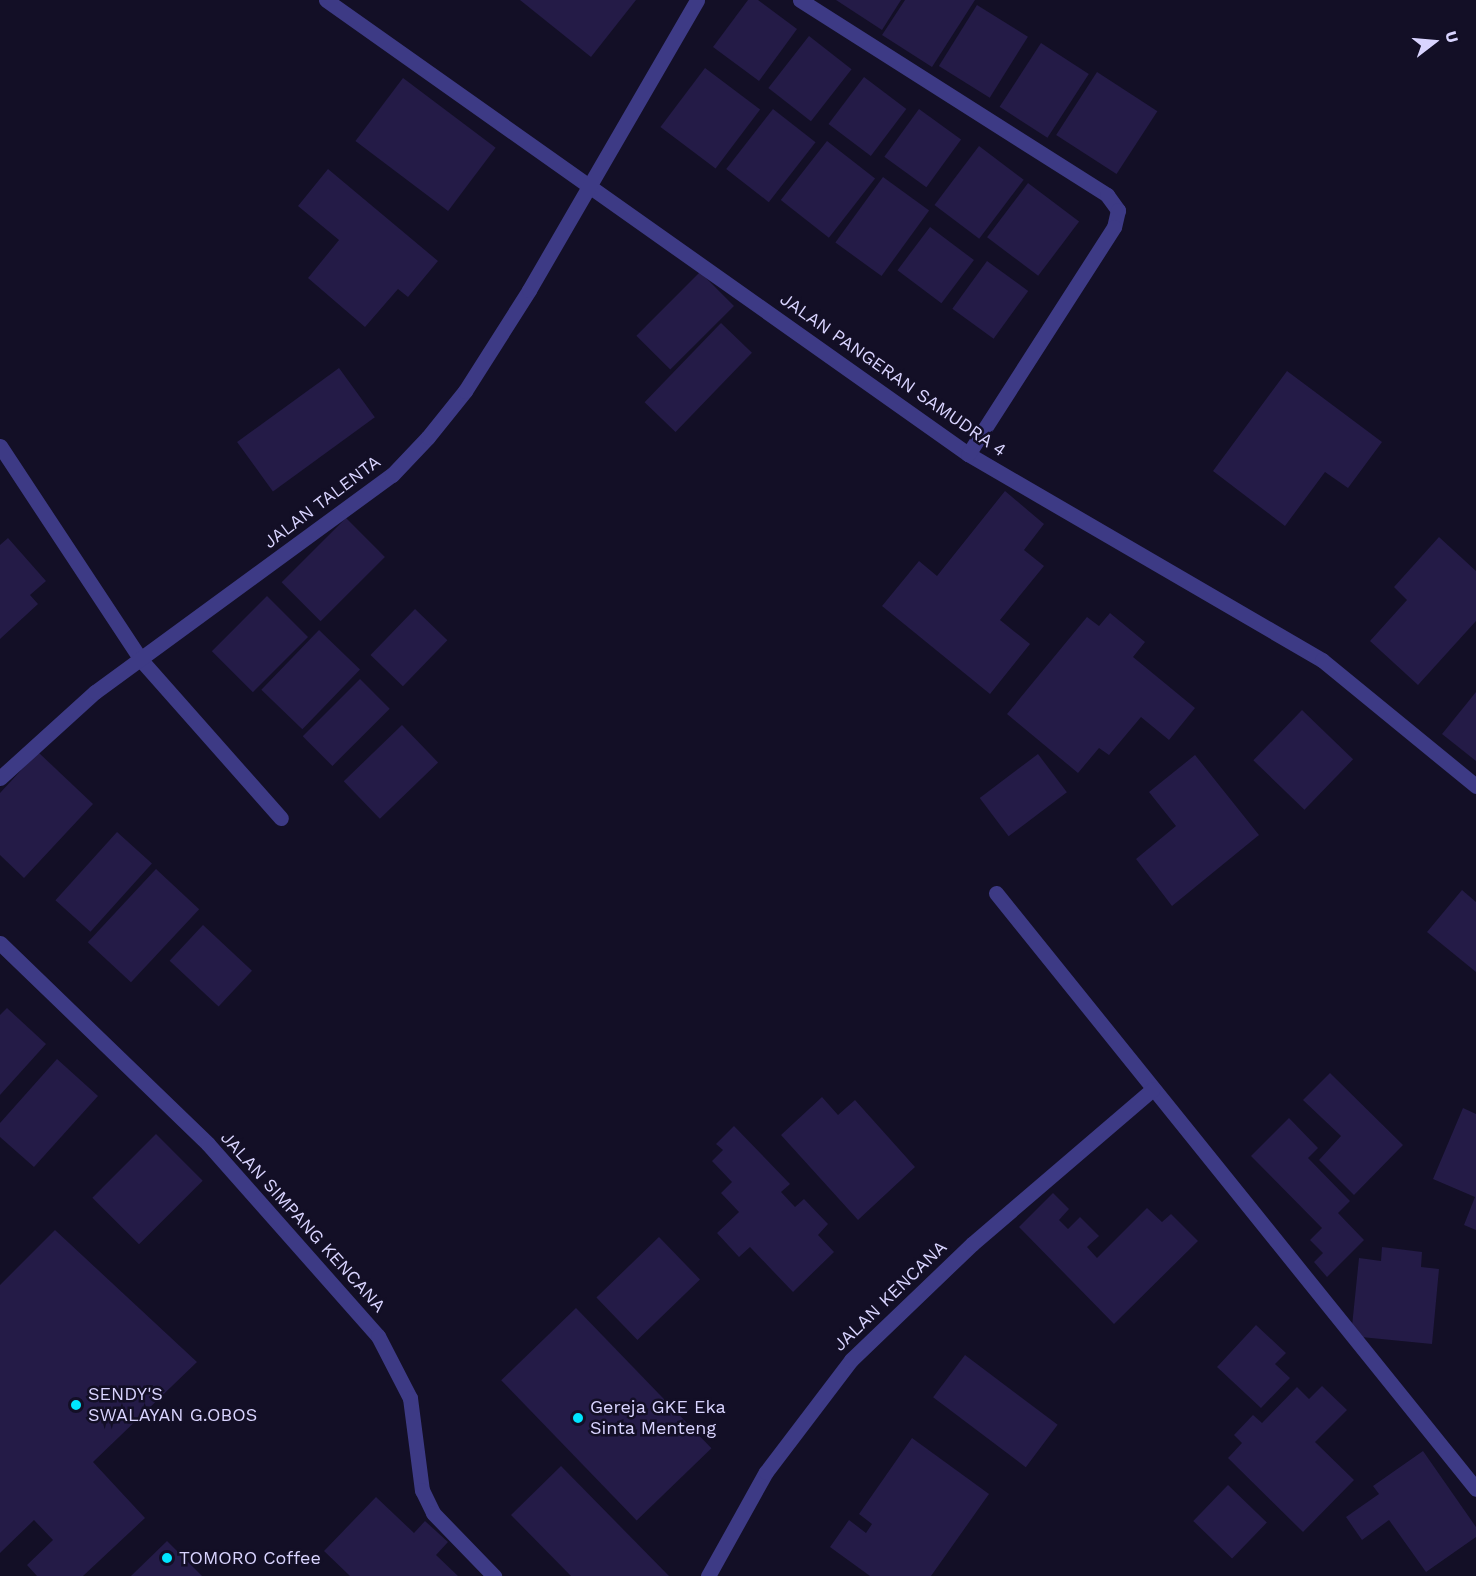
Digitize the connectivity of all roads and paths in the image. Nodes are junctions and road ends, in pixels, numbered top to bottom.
1 (326, 0) edge
2 (697, 0) edge
3 (800, 0) edge
4 (589, 186) junction
5 (0, 446) edge
6 (968, 454) junction
7 (141, 660) junction
8 (0, 778) edge
9 (1476, 786) edge
10 (282, 818) dead end
11 (996, 893) dead end
12 (0, 943) edge
13 (1153, 1089) junction
14 (1476, 1489) edge
15 (494, 1576) edge
16 (708, 1576) edge

1 - 4 street, JALAN PANGERAN SAMUDRA 4
2 - 4 street, JALAN TALENTA
3 - 6 street
4 - 6 street, JALAN PANGERAN SAMUDRA 4
4 - 7 street, JALAN TALENTA
5 - 7 street
6 - 9 street, JALAN PANGERAN SAMUDRA 4
7 - 8 street, JALAN TALENTA
7 - 10 street
11 - 13 street
12 - 15 street, JALAN SIMPANG KENCANA
13 - 14 street
13 - 16 street, JALAN KENCANA

